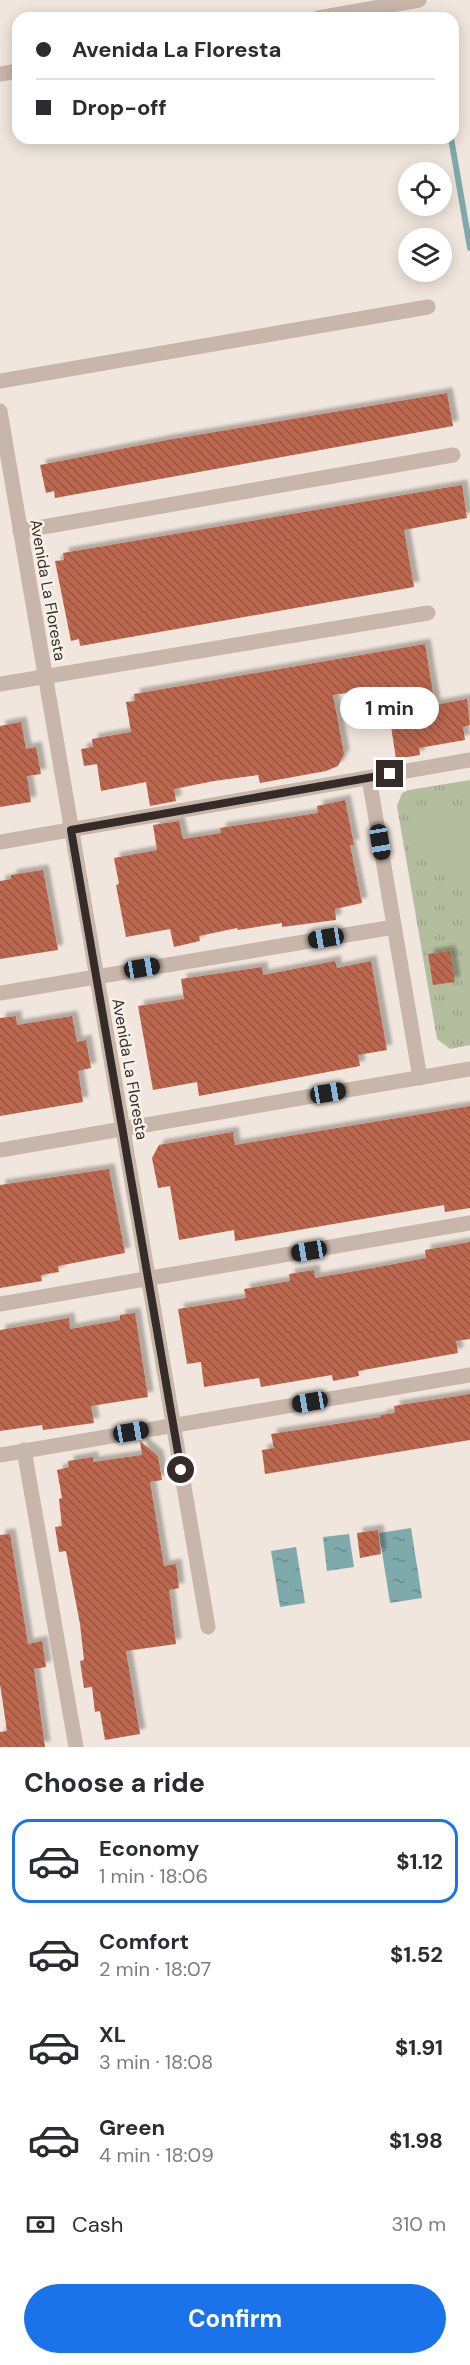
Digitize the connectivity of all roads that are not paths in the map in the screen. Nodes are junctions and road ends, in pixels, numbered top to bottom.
1 (419, 0) edge
2 (352, 12) edge
3 (428, 307) dead end
4 (0, 381) edge
5 (0, 411) edge
6 (453, 455) dead end
7 (20, 531) junction
8 (428, 613) dead end
9 (45, 676) junction
10 (0, 684) edge
11 (470, 760) edge
12 (369, 778) junction
13 (71, 830) junction
14 (0, 842) edge
15 (394, 927) junction
16 (96, 976) junction
17 (0, 993) edge
18 (470, 1069) edge
19 (420, 1078) junction
20 (122, 1129) junction
21 (0, 1150) edge
22 (470, 1223) edge
23 (148, 1278) junction
24 (0, 1304) edge
25 (470, 1375) edge
26 (174, 1425) junction
27 (24, 1450) junction
28 (0, 1455) edge
29 (208, 1627) dead end
30 (76, 1747) edge

1 - 2 street
3 - 4 street
5 - 7 street, Avenida La Floresta
6 - 7 street
7 - 9 street, Avenida La Floresta
8 - 9 street
9 - 10 street
9 - 13 street, Avenida La Floresta
11 - 12 street
12 - 13 street
12 - 15 street
13 - 14 street
13 - 16 street, Avenida La Floresta
15 - 16 street
15 - 19 street
16 - 17 street
16 - 20 street, Avenida La Floresta
18 - 19 street
19 - 20 street
20 - 21 street
20 - 23 street, Avenida La Floresta
22 - 23 street
23 - 24 street
23 - 26 street, Avenida La Floresta
25 - 26 street
26 - 27 street
26 - 29 street, Avenida La Floresta
27 - 28 street
27 - 30 street

